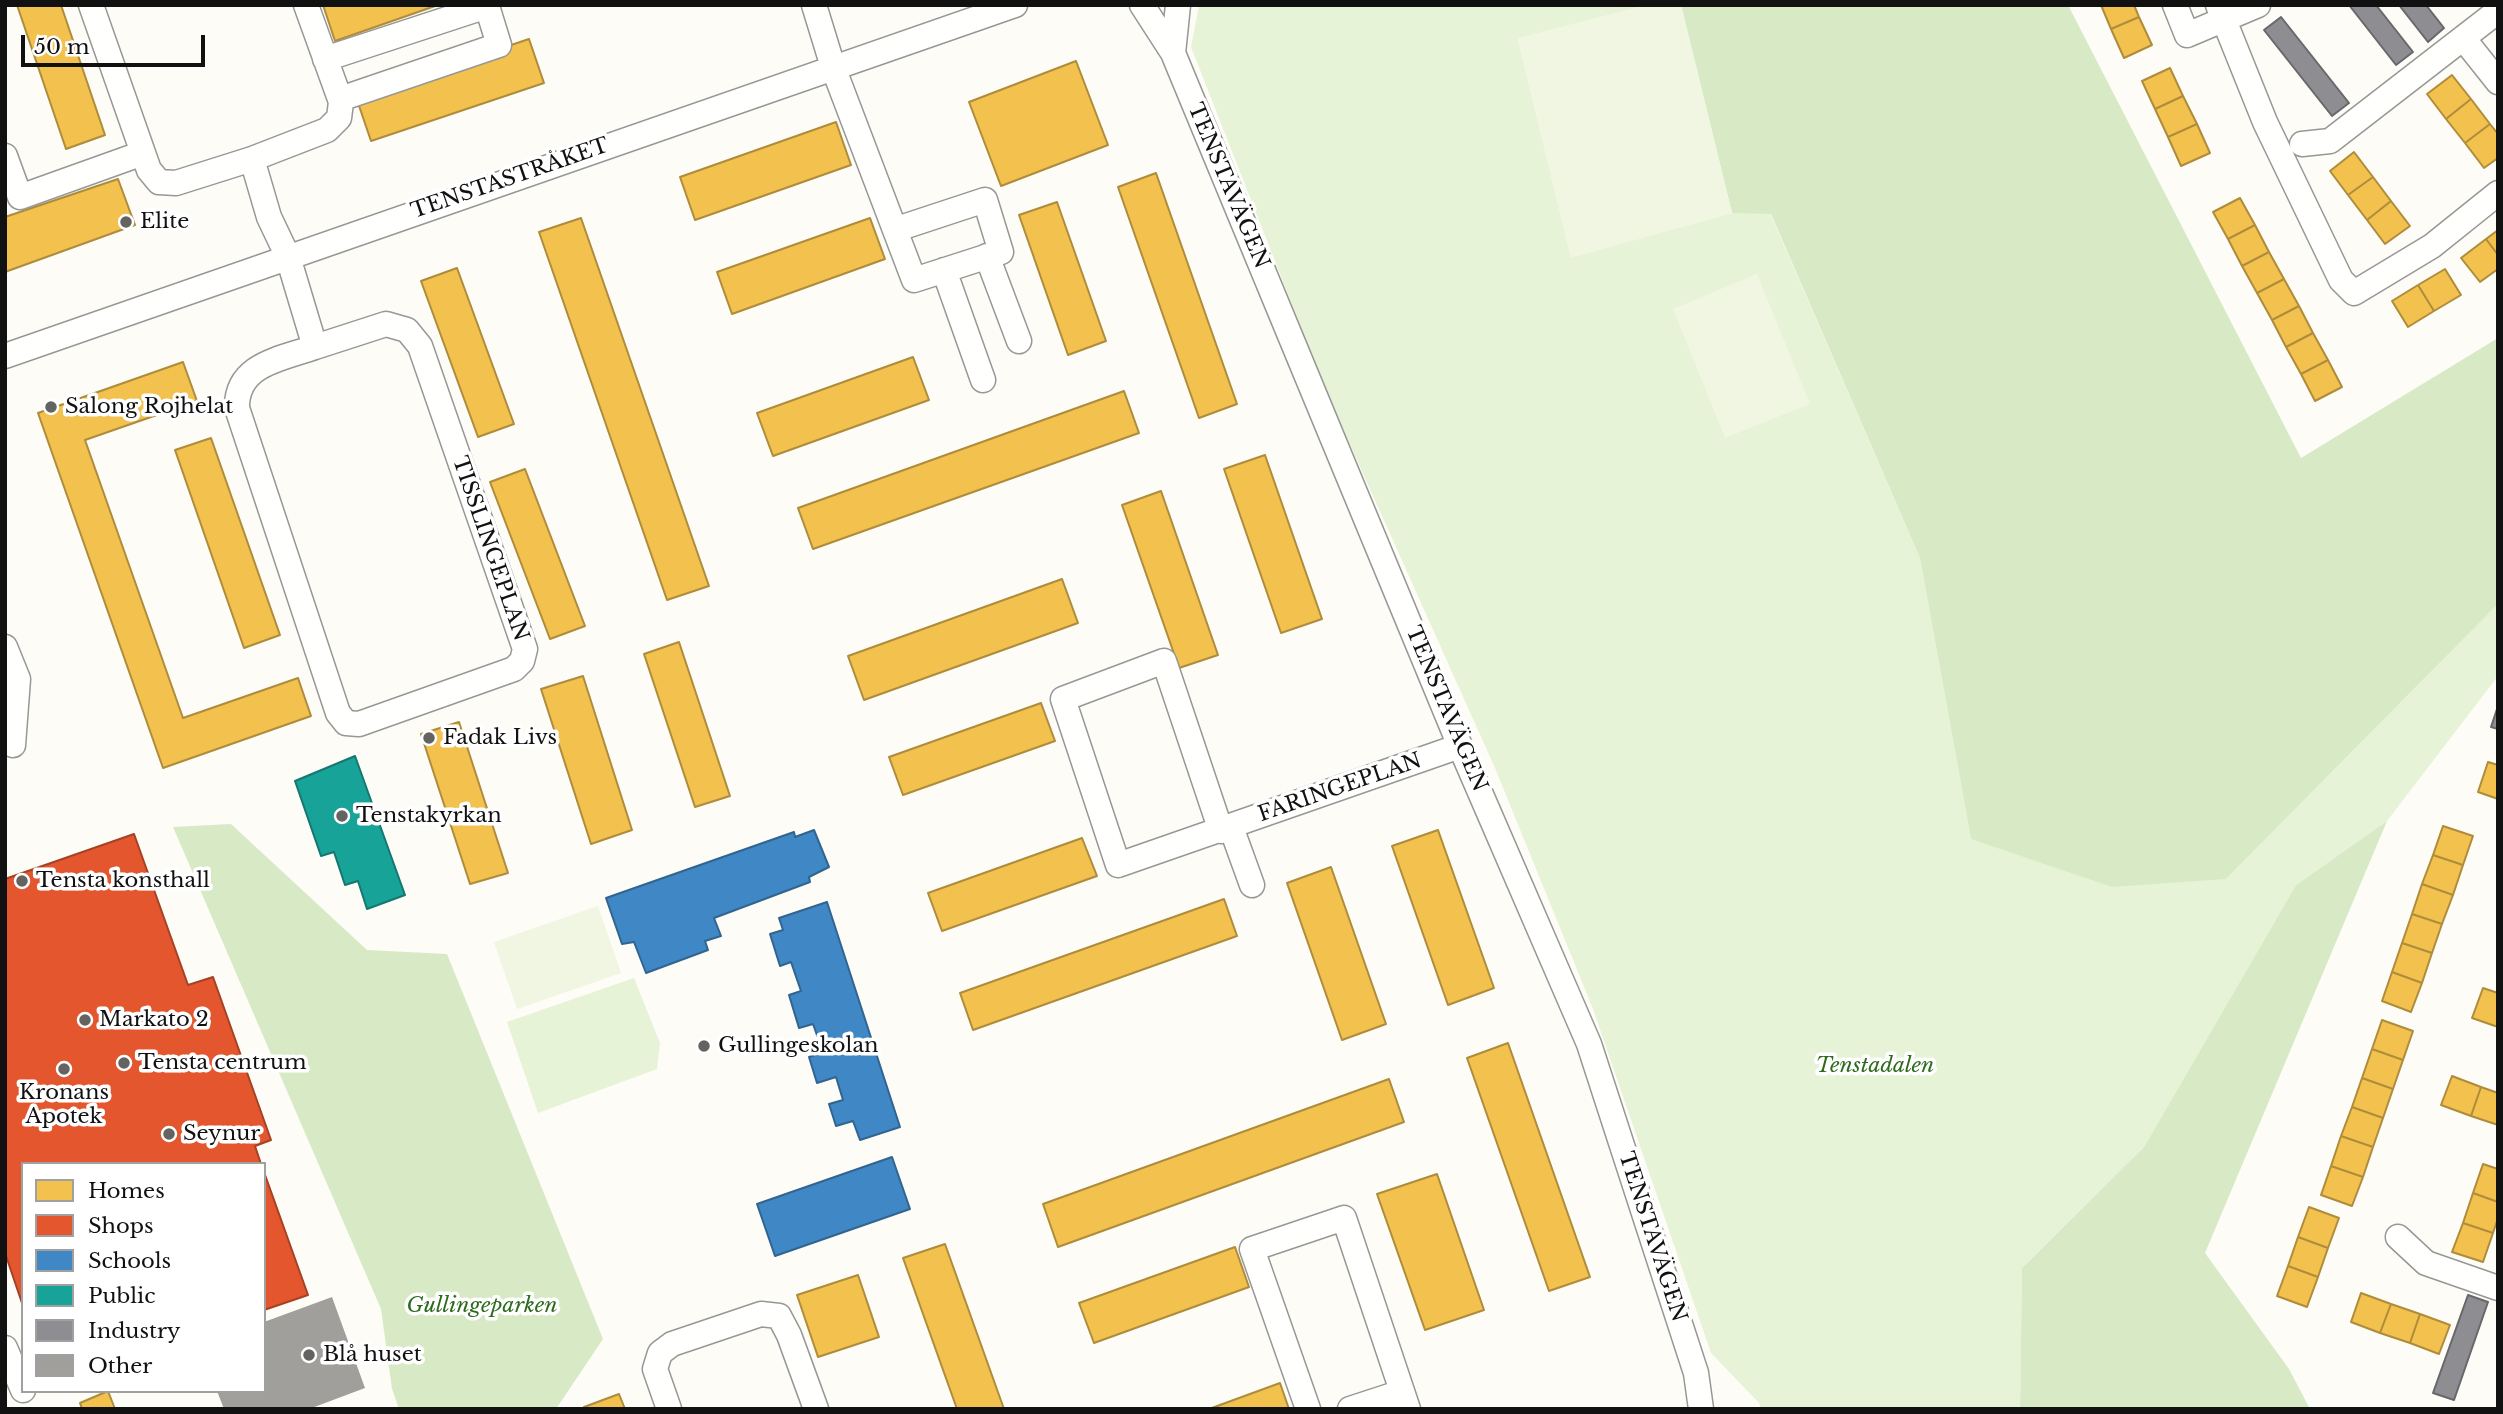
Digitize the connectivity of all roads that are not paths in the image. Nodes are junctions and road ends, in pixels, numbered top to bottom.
1 (91, 5) edge
2 (306, 5) edge
3 (814, 5) edge
4 (1015, 5) edge
5 (1142, 5) edge
6 (1178, 5) edge
7 (2175, 5) edge
8 (2258, 5) edge
9 (2498, 11) edge
10 (2221, 13) edge
11 (2463, 38) junction
12 (1173, 53) junction
13 (325, 59) junction
14 (834, 67) junction
15 (2498, 82) edge
16 (340, 99) junction
17 (2302, 144) dead end
18 (143, 153) junction
19 (5, 156) edge
20 (252, 159) junction
21 (2498, 193) edge
22 (897, 229) junction
23 (987, 256) junction
24 (288, 257) junction
25 (944, 270) junction
26 (1019, 341) dead end
27 (315, 346) junction
28 (5, 356) edge
29 (983, 380) dead end
30 (5, 647) edge
31 (13, 744) dead end
32 (1460, 746) junction
33 (1226, 829) junction
34 (1252, 885) dead end
35 (2398, 1237) dead end
36 (2498, 1288) edge
37 (5, 1349) edge
38 (1696, 1373) junction
39 (21, 1386) edge
40 (24, 1393) edge
41 (1405, 1400) edge
42 (31, 1409) edge
43 (669, 1409) edge
44 (816, 1409) edge
45 (1308, 1409) edge
46 (1350, 1409) edge
47 (1702, 1409) edge
48 (1721, 1409) edge

1 - 18 street
2 - 13 street
3 - 14 street
4 - 14 street, TENSTASTRÅKET
5 - 12 street, TENSTAVÄGEN
6 - 12 street, TENSTAVÄGEN
7 - 10 street
8 - 10 street
9 - 11 street
10 - 21 street
11 - 15 street
11 - 17 street
12 - 32 street, TENSTAVÄGEN
13 - 16 street
13 - 16 street
14 - 22 street
14 - 24 street, TENSTASTRÅKET
16 - 20 street
18 - 19 street
18 - 20 street
20 - 24 street
22 - 23 street
22 - 25 street
23 - 25 street
23 - 26 street
24 - 27 street
24 - 28 street, TENSTASTRÅKET
25 - 29 street
27 - 27 street, TISSLINGEPLAN
30 - 31 street
32 - 33 street, FARINGEPLAN
32 - 38 street, TENSTAVÄGEN
33 - 33 street, FARINGEPLAN
33 - 34 street
35 - 36 street
37 - 39 street
38 - 47 street, TENSTAVÄGEN
38 - 48 street, TENSTAVÄGEN
40 - 42 street
41 - 45 street
41 - 46 street
43 - 44 street

